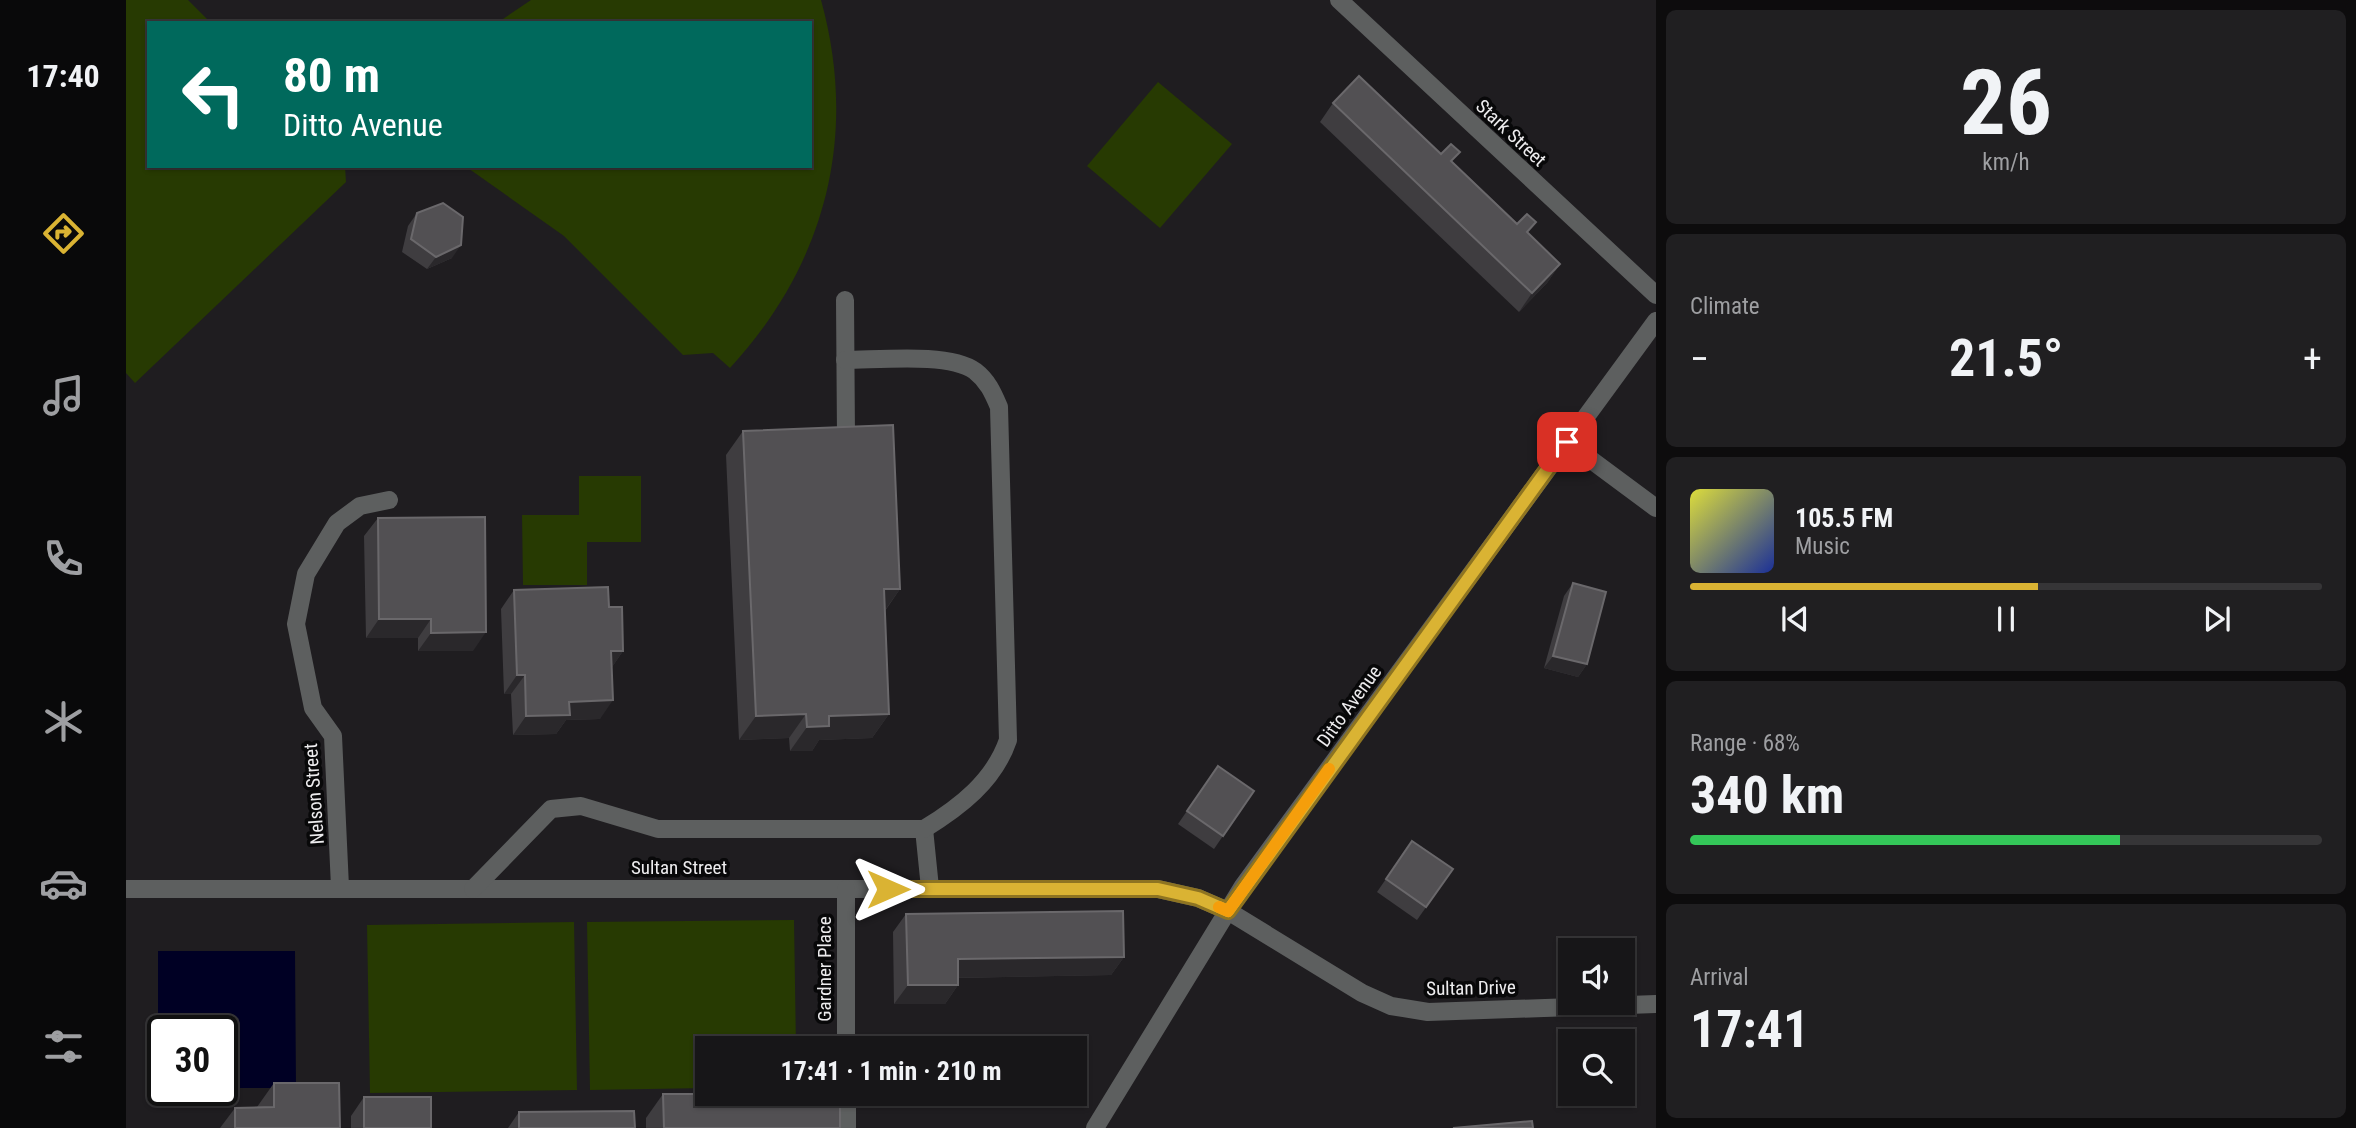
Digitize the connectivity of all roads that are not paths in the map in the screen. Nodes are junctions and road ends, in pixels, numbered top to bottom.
1 (1339, 0) edge
2 (1656, 295) edge
3 (845, 300) dead end
4 (1656, 321) edge
5 (845, 360) junction
6 (846, 438) edge
7 (1567, 442) junction
8 (389, 500) dead end
9 (1656, 508) edge
10 (924, 829) junction
11 (340, 887) junction
12 (930, 888) junction
13 (126, 889) edge
14 (473, 889) junction
15 (846, 889) junction
16 (1228, 911) junction
17 (1656, 1003) edge
18 (846, 1036) edge
19 (847, 1106) edge
20 (847, 1128) edge
21 (1095, 1128) edge

1 - 2 street, Stark Street
3 - 5 street
4 - 7 street, Ditto Avenue
5 - 6 street
5 - 10 street
7 - 9 street
7 - 16 street, Ditto Avenue
8 - 11 street, Nelson Street
10 - 12 street
10 - 14 street
11 - 13 street, Sultan Street
11 - 14 street, Sultan Street
12 - 15 street, Sultan Street
12 - 16 street, Sultan Street
14 - 15 street, Sultan Street
15 - 18 street, Gardner Place
16 - 17 street, Sultan Drive
16 - 21 street, Ditto Avenue
19 - 20 street

